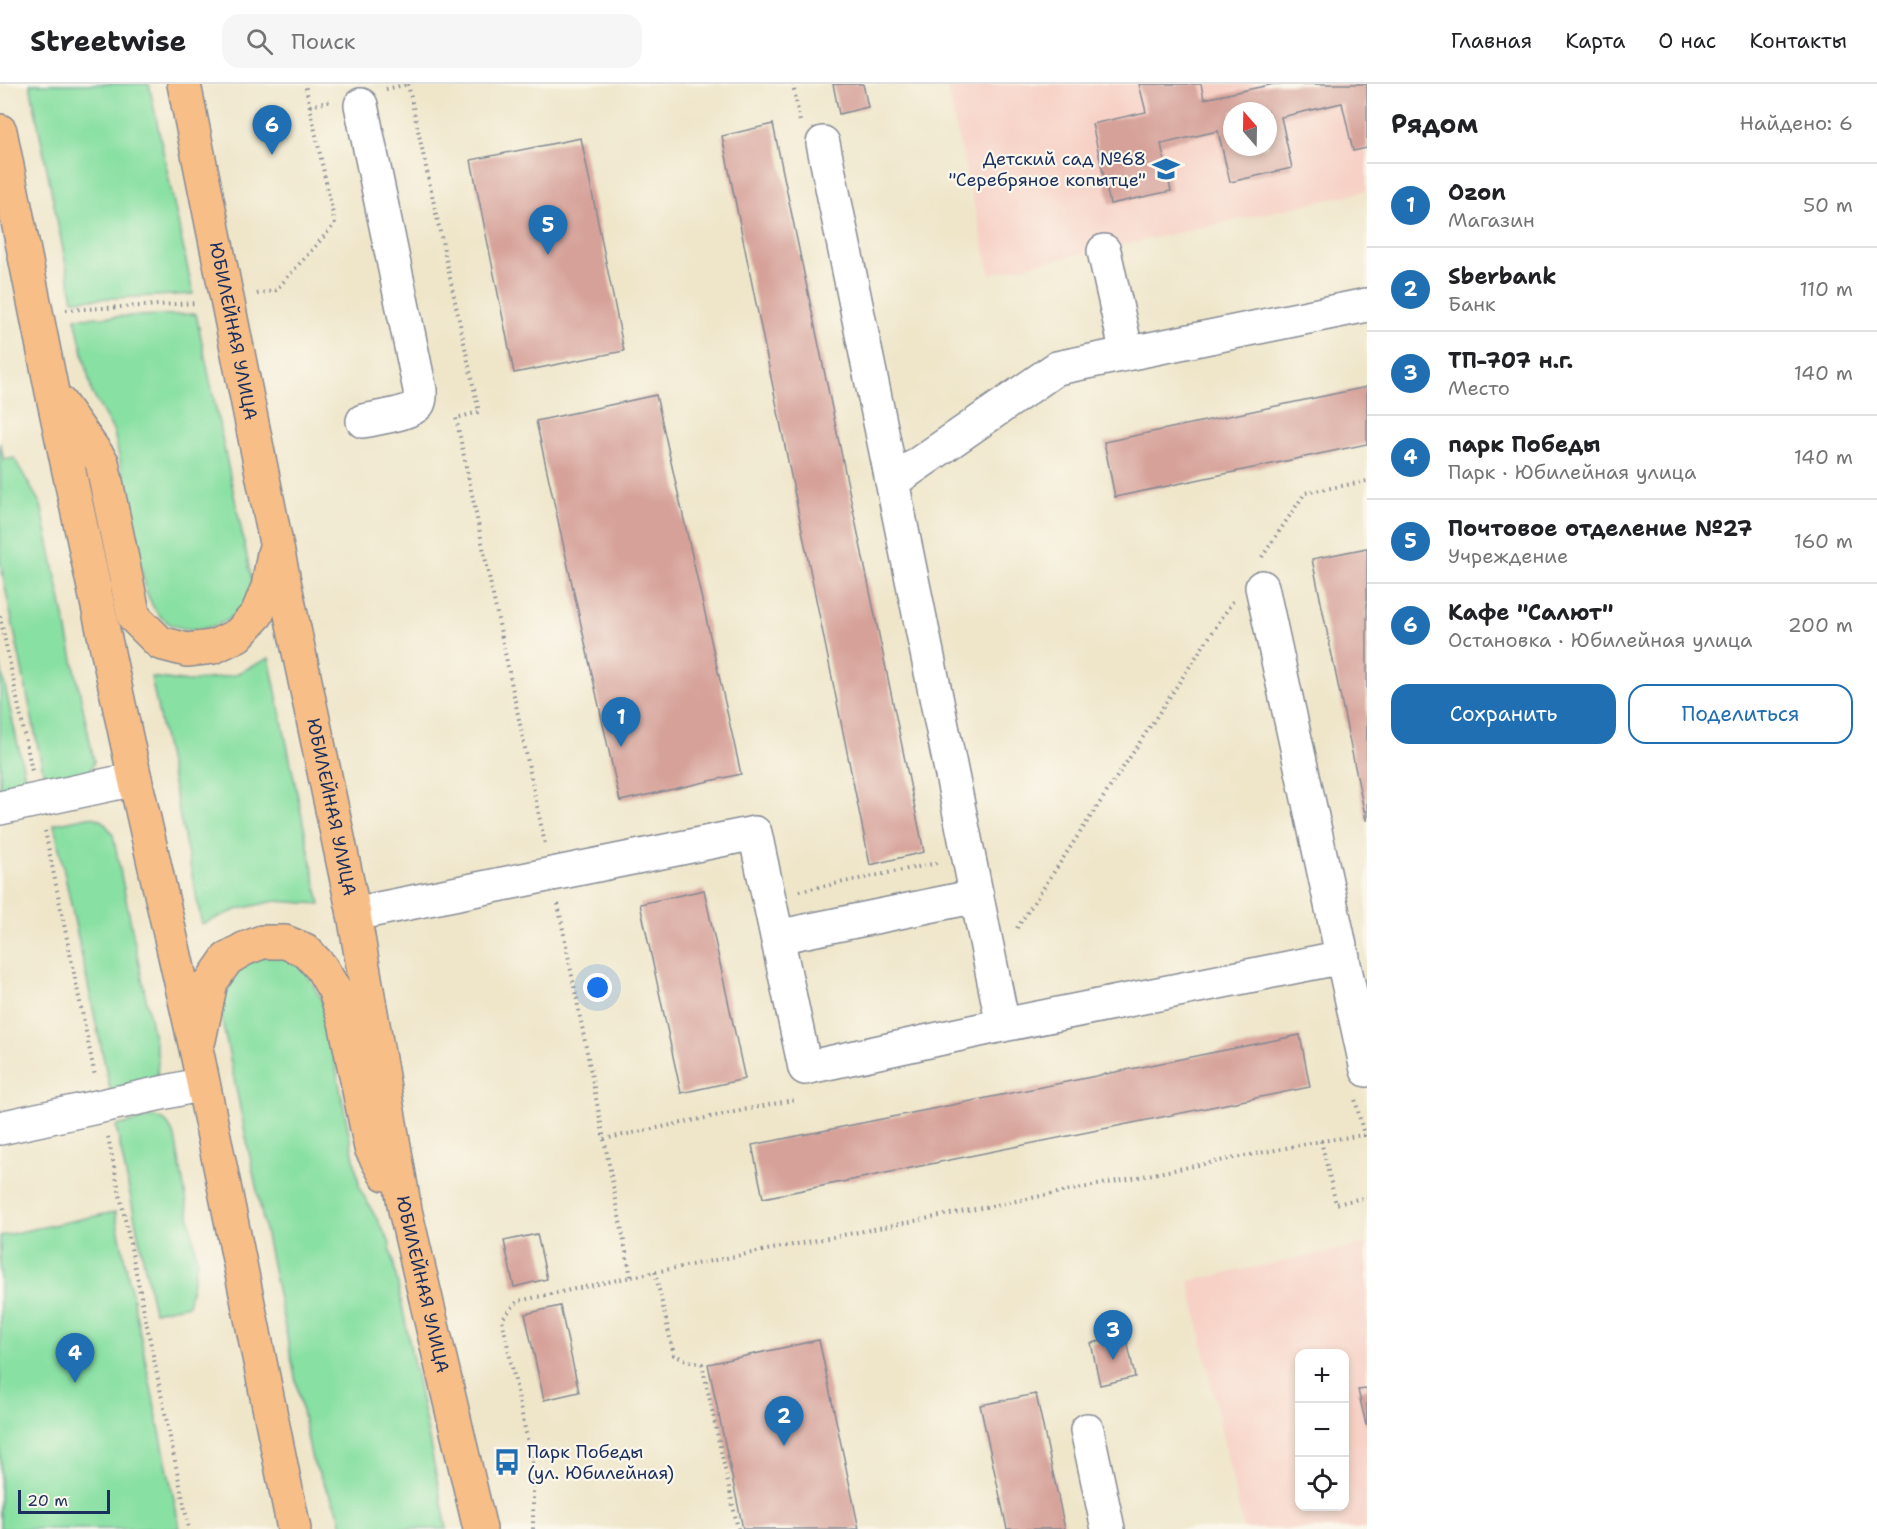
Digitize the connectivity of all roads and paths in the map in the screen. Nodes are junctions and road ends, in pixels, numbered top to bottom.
1 (184, 84) edge
2 (408, 84) edge
3 (793, 84) edge
4 (361, 105) dead end
5 (0, 131) edge
6 (812, 137) joint
7 (1104, 250) dead end
8 (1367, 305) edge
9 (1127, 354) junction
10 (52, 392) junction
11 (363, 421) dead end
12 (1367, 481) edge
13 (892, 482) junction
14 (276, 543) junction
15 (1253, 580) junction
16 (135, 779) junction
17 (0, 808) edge
18 (941, 862) dead end
19 (551, 874) junction
20 (976, 896) junction
21 (769, 898) junction
22 (354, 914) junction
23 (1017, 928) dead end
24 (777, 937) junction
25 (1342, 957) junction
26 (1003, 1025) junction
27 (200, 1068) junction
28 (1360, 1080) edge
29 (801, 1098) dead end
30 (0, 1128) edge
31 (604, 1139) junction
32 (1321, 1141) junction
33 (1367, 1197) edge
34 (405, 1210) junction
35 (655, 1272) junction
36 (631, 1277) junction
37 (1087, 1430) dead end
38 (294, 1529) edge
39 (480, 1529) edge
40 (533, 1529) edge
41 (738, 1529) edge
42 (1108, 1529) edge

1 - 14 main road, ЮБИЛЕЙНАЯ УЛИЦА
2 - 19 path
3 - 6 path
4 - 11 lane
5 - 10 main road
6 - 13 lane
7 - 9 lane
8 - 9 lane
9 - 13 lane
10 - 14 main road
10 - 16 main road
12 - 15 path
13 - 20 lane
14 - 22 main road, ЮБИЛЕЙНАЯ УЛИЦА
15 - 23 path
15 - 25 lane
16 - 17 lane
16 - 27 main road
18 - 21 path
19 - 21 lane
19 - 22 lane
19 - 31 path
20 - 24 lane
20 - 26 lane
21 - 24 lane
22 - 34 main road, ЮБИЛЕЙНАЯ УЛИЦА
24 - 26 lane
25 - 26 lane
25 - 28 lane
27 - 30 lane
27 - 34 main road
27 - 38 main road
28 - 32 path
29 - 31 path
31 - 36 path
32 - 33 path
32 - 35 path
34 - 39 main road, ЮБИЛЕЙНАЯ УЛИЦА
35 - 36 path
35 - 41 path
36 - 40 path
37 - 42 lane

